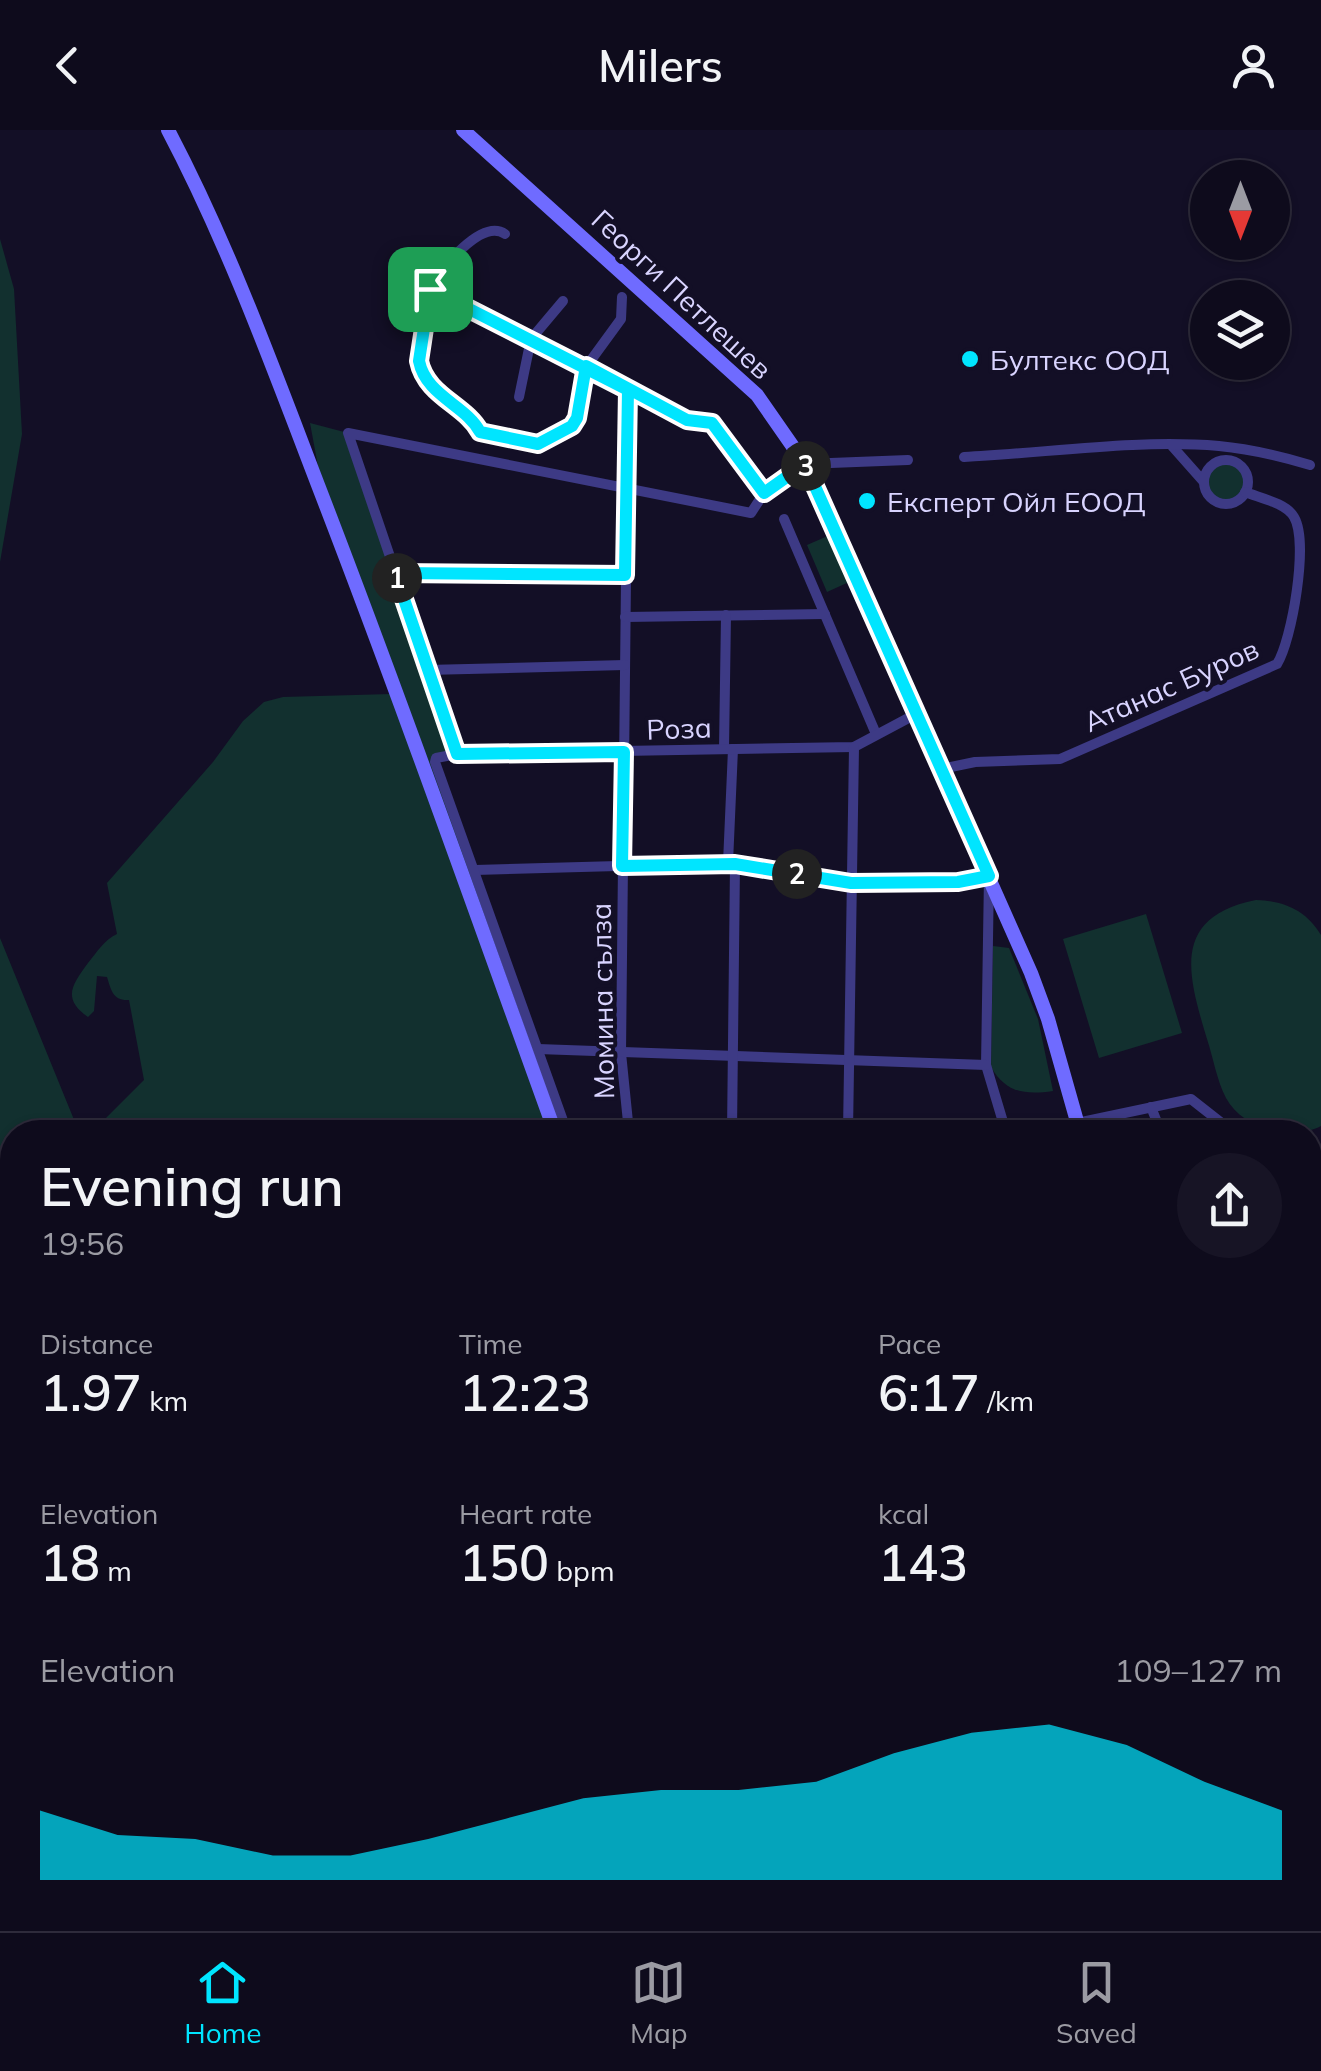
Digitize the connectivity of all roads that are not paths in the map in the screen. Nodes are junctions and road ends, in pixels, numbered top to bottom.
1 (168, 130) edge
2 (463, 130) edge
3 (506, 234) dead end
4 (430, 289) junction
5 (622, 296) dead end
6 (563, 301) dead end
7 (531, 339) junction
8 (586, 366) junction
9 (628, 390) junction
10 (518, 397) dead end
11 (1172, 446) junction
12 (1215, 446) junction
13 (1247, 449) junction
14 (964, 456) dead end
15 (908, 460) dead end
16 (805, 464) junction
17 (1310, 464) dead end
18 (1247, 475) junction
19 (1204, 476) junction
20 (626, 488) junction
21 (1245, 492) junction
22 (764, 493) junction
23 (784, 519) dead end
24 (395, 573) junction
25 (625, 575) junction
26 (824, 614) junction
27 (726, 615) junction
28 (625, 617) junction
29 (625, 665) junction
30 (426, 670) junction
31 (916, 714) junction
32 (876, 734) junction
33 (854, 747) junction
34 (729, 749) junction
35 (624, 752) junction
36 (457, 754) junction
37 (941, 769) junction
38 (731, 864) junction
39 (622, 866) junction
40 (474, 870) junction
41 (989, 876) junction
42 (851, 883) junction
43 (538, 1049) junction
44 (620, 1053) junction
45 (732, 1058) junction
46 (849, 1062) junction
47 (986, 1065) junction
48 (1150, 1107) junction
49 (551, 1120) edge
50 (564, 1120) edge
51 (628, 1120) edge
52 (732, 1120) edge
53 (848, 1120) edge
54 (1002, 1120) edge
55 (1077, 1120) edge
56 (1106, 1120) edge
57 (1156, 1120) edge
58 (1218, 1120) edge

1 - 49 main road
2 - 16 main road, Георги Петлешев
3 - 4 street
4 - 7 street
4 - 8 street
5 - 8 street
6 - 7 street
7 - 8 street
7 - 10 street
8 - 9 street
9 - 20 street, Момина сълза
9 - 22 street
11 - 12 street
11 - 14 street
11 - 19 street
12 - 13 street
12 - 19 street
13 - 17 street
13 - 18 street
15 - 16 street
16 - 22 street
16 - 31 main road, Георги Петлешев
18 - 19 street
18 - 21 street
19 - 21 street
20 - 22 street
20 - 24 street
20 - 25 street, Момина сълза
21 - 37 street, Атанас Буров
23 - 26 street
24 - 25 street
24 - 30 street
25 - 28 street, Момина сълза
26 - 27 street
26 - 32 street
27 - 28 street
27 - 34 street
28 - 29 street, Момина сълза
29 - 30 street
29 - 35 street, Момина сълза
30 - 36 street
31 - 32 street, Роза
31 - 37 main road, Георги Петлешев
32 - 33 street, Роза
33 - 34 street, Роза
33 - 42 street
34 - 35 street, Роза
34 - 38 street
35 - 36 street, Роза
35 - 39 street, Момина сълза
36 - 40 street, Роза
37 - 41 main road, Георги Петлешев
38 - 39 street
38 - 42 street
38 - 45 street
39 - 40 street
39 - 44 street, Момина сълза
40 - 43 street
41 - 42 street
41 - 47 street
41 - 55 main road, Георги Петлешев
42 - 46 street
43 - 44 street
43 - 50 street
44 - 45 street
44 - 51 street, Момина сълза
45 - 46 street
45 - 52 street
46 - 47 street
46 - 53 street
47 - 54 street
48 - 56 street
48 - 57 street
48 - 58 street

